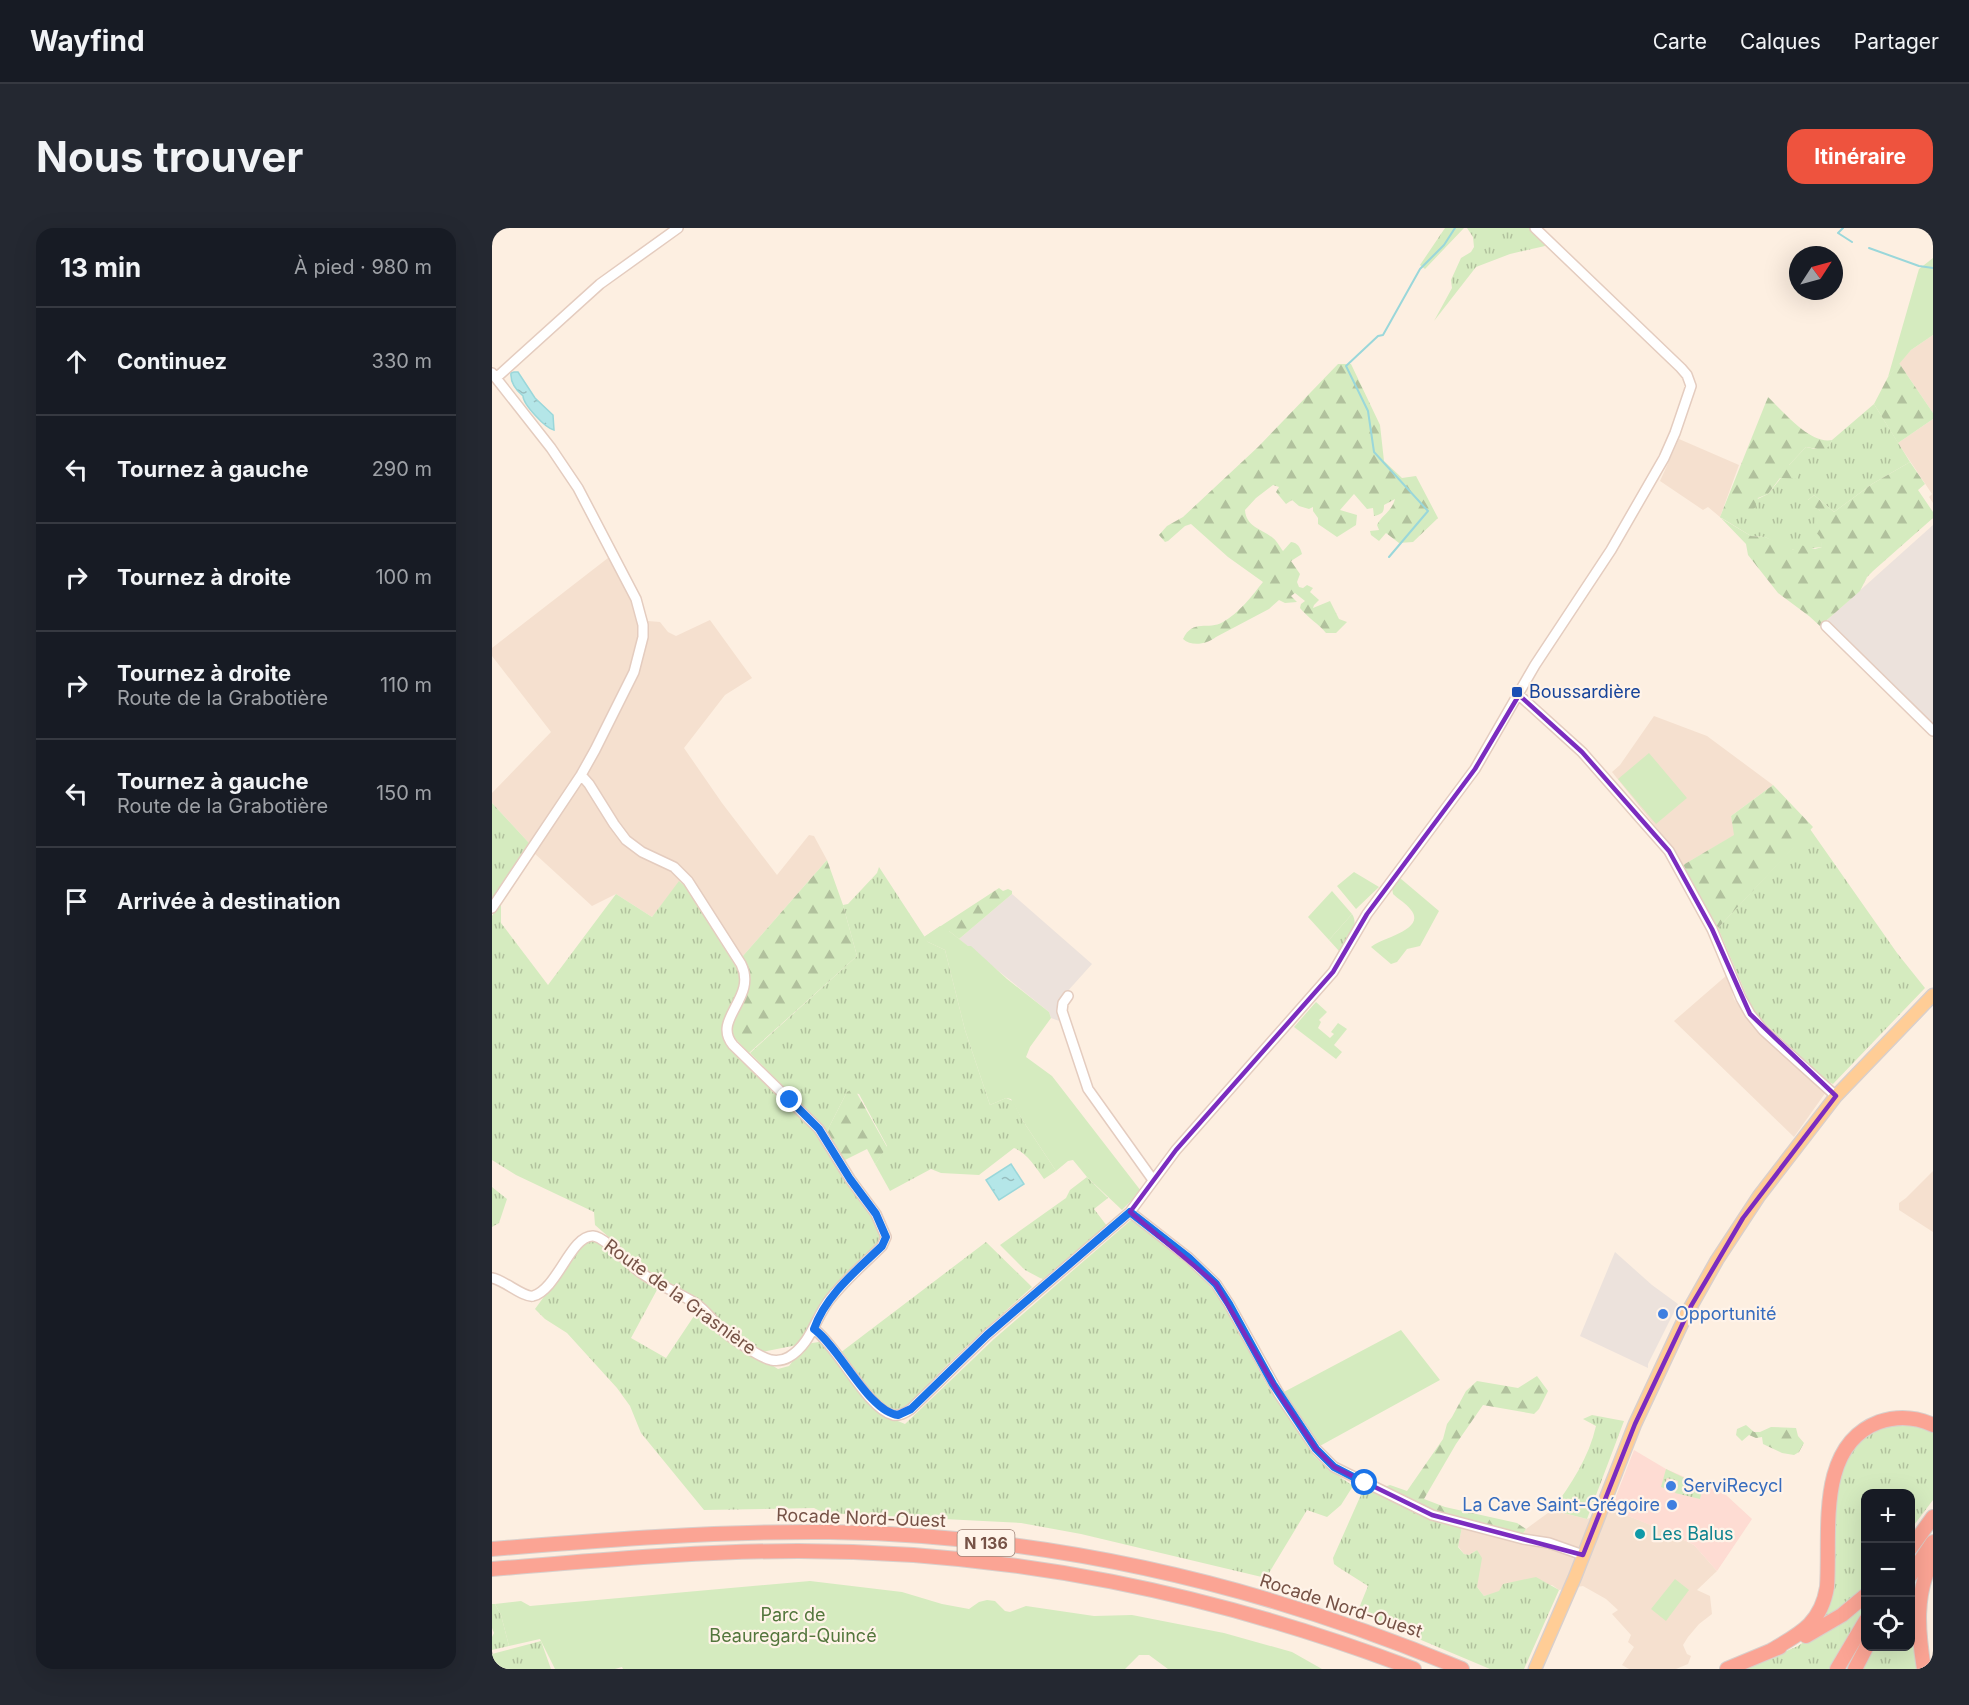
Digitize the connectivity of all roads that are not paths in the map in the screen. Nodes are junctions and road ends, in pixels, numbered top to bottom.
1 (678, 228) edge
2 (1535, 228) edge
3 (494, 375) edge
4 (1826, 626) dead end
5 (1519, 695) junction
6 (1933, 731) edge
7 (581, 775) junction
8 (492, 908) edge
9 (1933, 995) edge
10 (1068, 996) dead end
11 (1836, 1096) junction
12 (1153, 1180) junction
13 (1130, 1212) junction
14 (492, 1278) edge
15 (814, 1329) junction
16 (1933, 1425) edge
17 (1933, 1510) edge
18 (1933, 1517) edge
19 (1915, 1533) edge
20 (1933, 1542) edge
21 (1915, 1544) edge
22 (492, 1549) edge
23 (1583, 1556) junction
24 (1933, 1559) edge
25 (492, 1569) edge
26 (1915, 1570) edge
27 (1864, 1597) edge
28 (1861, 1628) edge
29 (1356, 1647) junction
30 (1772, 1650) junction
31 (1865, 1651) edge
32 (1396, 1669) edge
33 (1414, 1669) edge
34 (1462, 1669) edge
35 (1535, 1669) edge
36 (1727, 1669) edge
37 (1837, 1669) edge
38 (1855, 1669) edge
39 (1924, 1669) edge

1 - 3 street
2 - 5 street
3 - 7 street
4 - 6 street
5 - 11 street
5 - 12 street
7 - 8 street
7 - 15 street
9 - 11 main road
10 - 12 street
11 - 23 main road
12 - 13 street
13 - 15 street
13 - 23 street
14 - 15 street, Route de la Grasnière
16 - 30 highway
17 - 19 highway
18 - 21 highway
20 - 26 highway
22 - 34 highway, Rocade Nord-Ouest / N 136
23 - 35 main road
24 - 39 highway
25 - 29 highway, Rocade Nord-Ouest / N 136
27 - 30 highway
28 - 37 highway
29 - 32 highway
29 - 33 highway, Rocade Nord-Ouest / N 136
30 - 36 highway
31 - 38 highway

